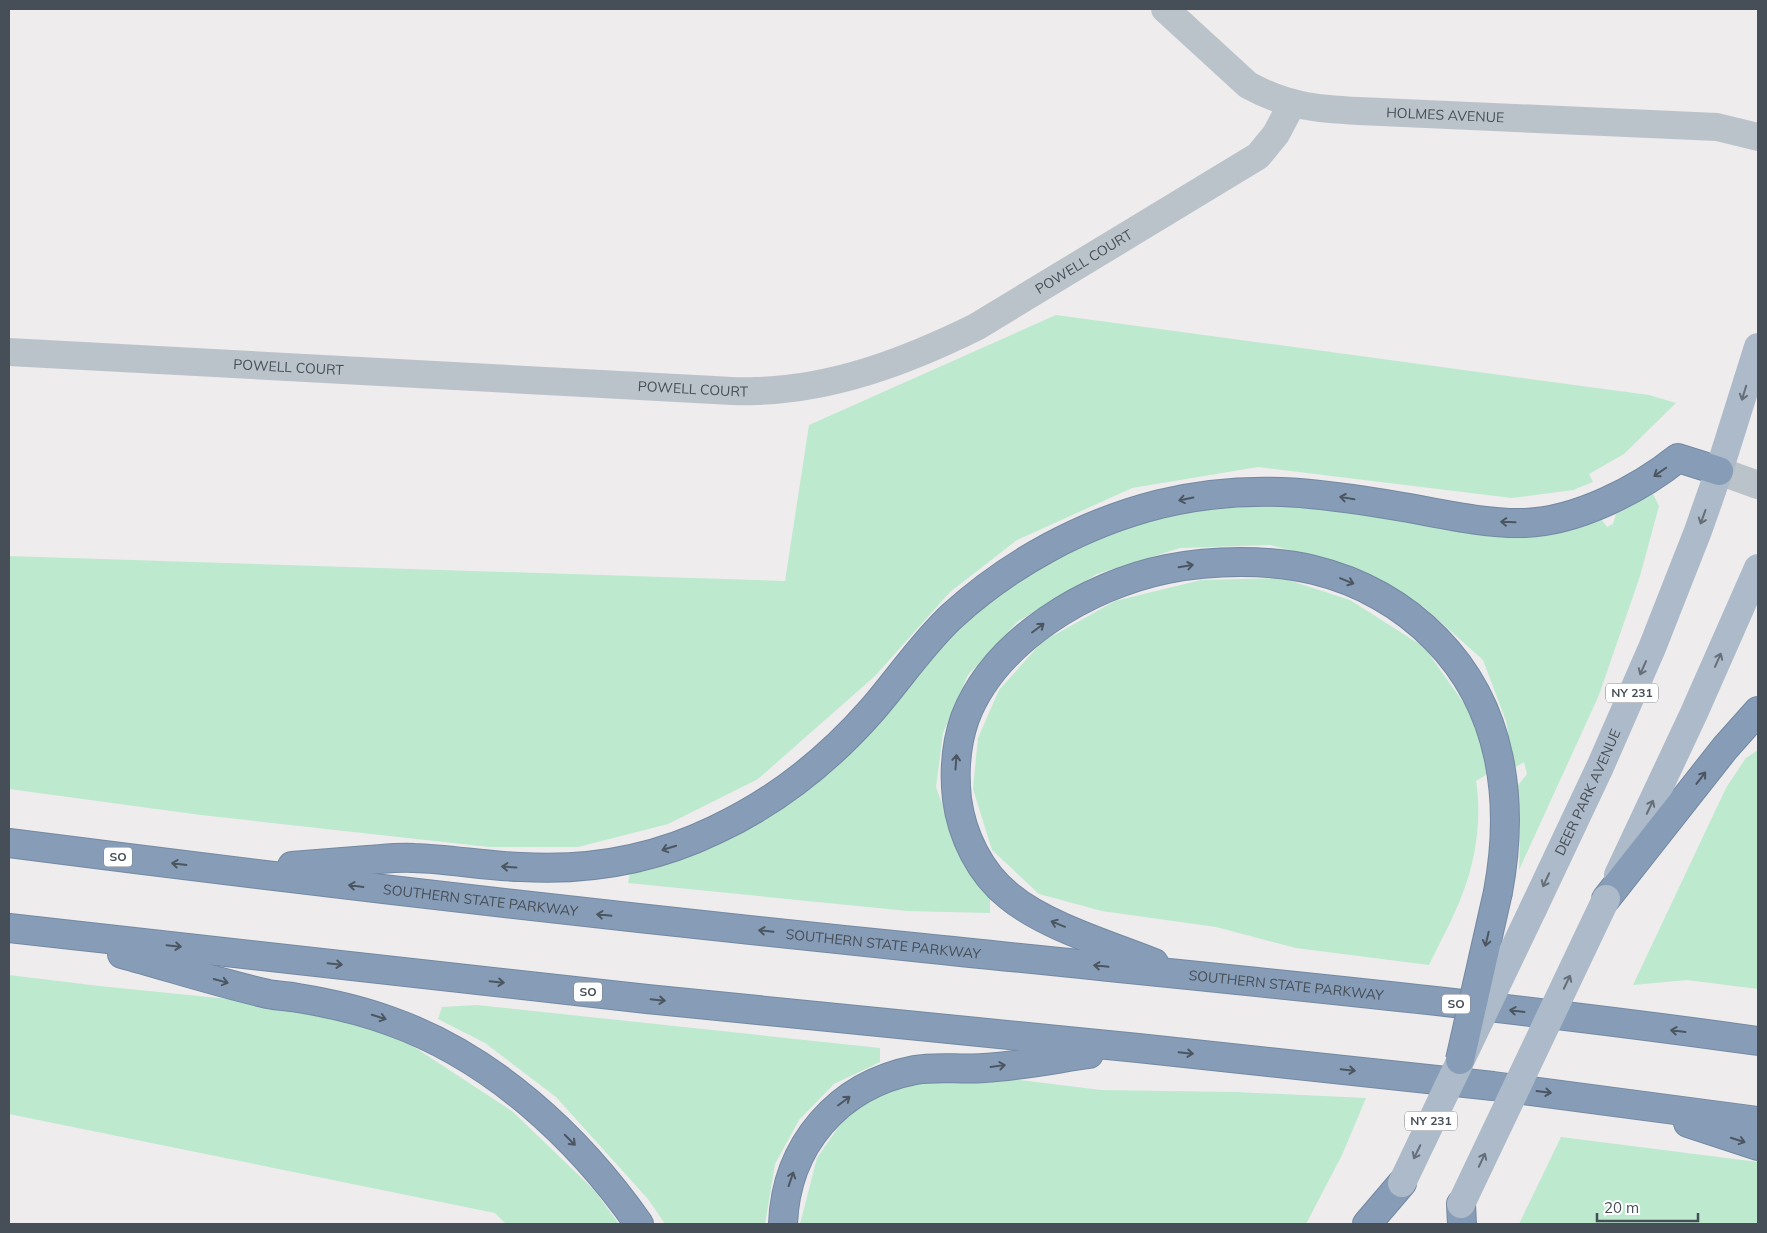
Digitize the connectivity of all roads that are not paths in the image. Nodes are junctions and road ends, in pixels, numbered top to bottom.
1 (1165, 9) edge
2 (1292, 104) junction
3 (1758, 137) edge
4 (1758, 347) edge
5 (9, 352) edge
6 (1719, 471) junction
7 (1758, 485) edge
8 (1758, 568) edge
9 (1758, 710) edge
10 (9, 843) edge
11 (228, 870) junction
12 (1606, 899) junction
13 (9, 928) edge
14 (38, 931) junction
15 (1185, 975) junction
16 (1758, 1034) edge
17 (1727, 1037) junction
18 (1758, 1042) edge
19 (1138, 1048) junction
20 (1460, 1060) junction
21 (1625, 1102) junction
22 (1758, 1120) edge
23 (1758, 1146) edge
24 (1402, 1182) junction
25 (1458, 1218) edge
26 (639, 1224) edge
27 (783, 1224) edge
28 (1367, 1224) edge
29 (1382, 1224) edge

1 - 2 street, HOLMES AVENUE
2 - 3 street, HOLMES AVENUE
2 - 5 street, POWELL COURT
4 -> 6 main road, DEER PARK AVENUE / NY 231
6 - 7 street
6 -> 11 highway
6 -> 20 main road, DEER PARK AVENUE / NY 231, bridge
12 -> 8 main road
12 -> 9 highway
11 -> 10 highway, SOUTHERN STATE PARKWAY / SO
15 -> 11 highway, SOUTHERN STATE PARKWAY / SO
25 -> 12 main road, bridge
13 - 14 highway, SO
14 -> 19 highway, SO
14 -> 26 highway
17 -> 15 highway, SOUTHERN STATE PARKWAY / SO
15 -> 20 highway, bridge
16 - 17 highway
17 - 18 highway, SOUTHERN STATE PARKWAY / SO
19 -> 21 highway, SO
27 -> 19 highway
20 -> 24 main road, DEER PARK AVENUE / NY 231, bridge
21 - 22 highway, SO
21 -> 23 highway
24 - 28 highway
24 - 29 main road, DEER PARK AVENUE / NY 231

